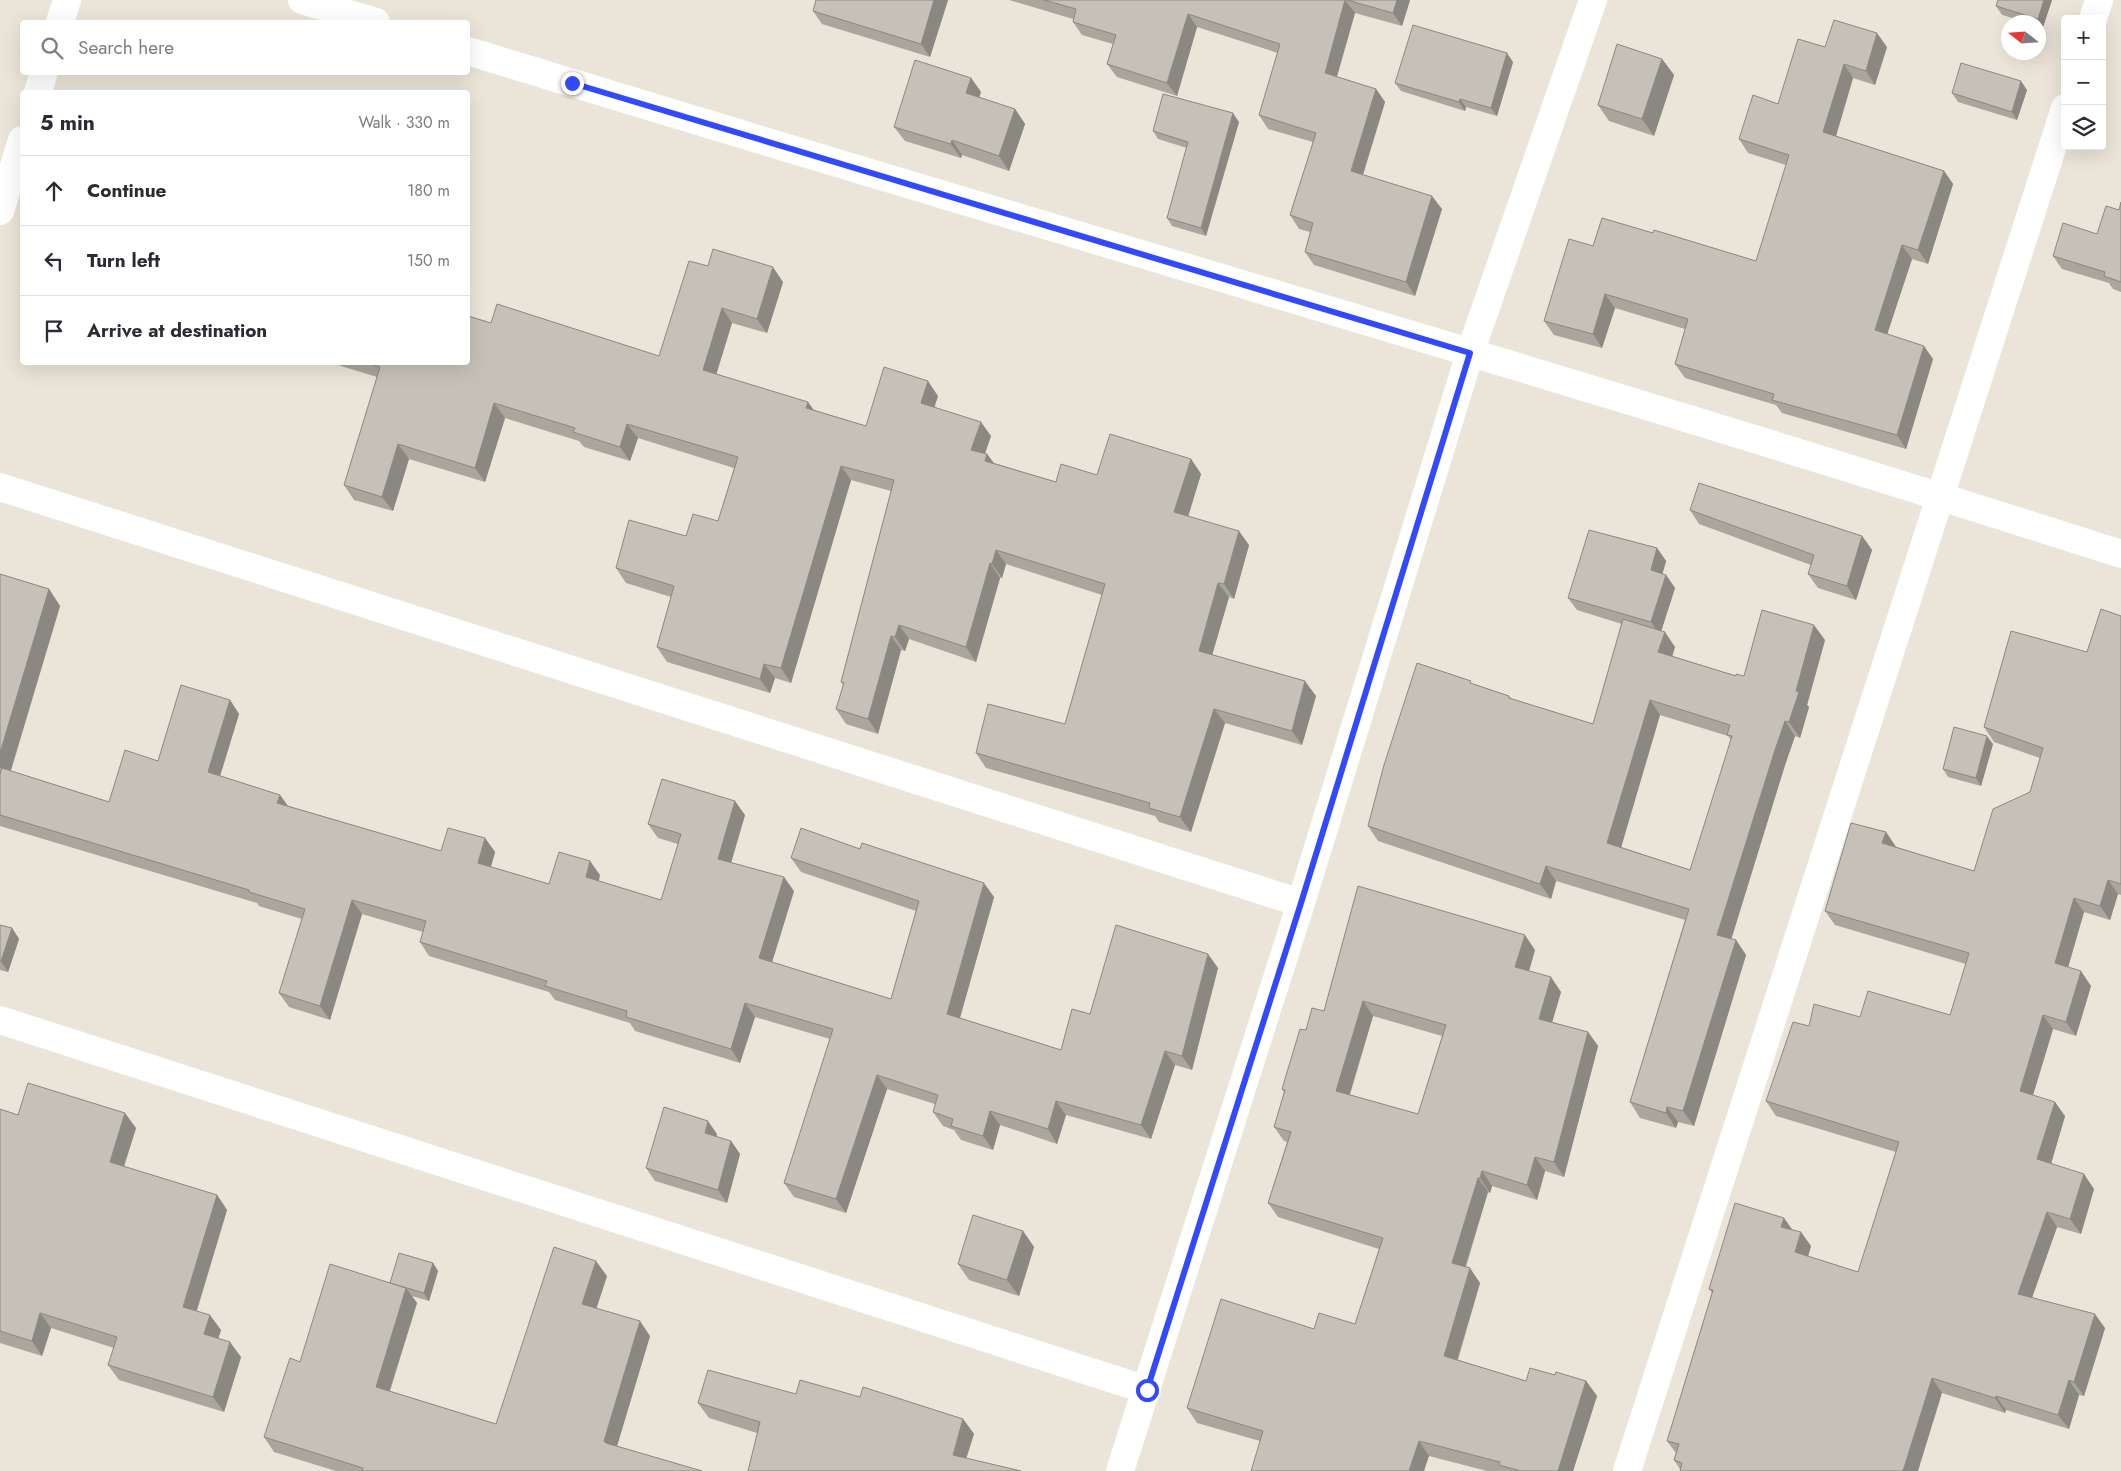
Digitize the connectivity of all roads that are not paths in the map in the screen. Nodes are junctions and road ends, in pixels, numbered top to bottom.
1 (67, 0) edge
2 (302, 0) edge
3 (1593, 0) edge
4 (2099, 0) edge
5 (2094, 15) edge
6 (61, 20) edge
7 (369, 20) edge
8 (470, 52) edge
9 (43, 75) edge
10 (39, 90) edge
11 (2061, 121) edge
12 (20, 146) edge
13 (0, 211) edge
14 (1470, 353) junction
15 (0, 487) edge
16 (1942, 496) junction
17 (2121, 554) edge
18 (1301, 903) junction
19 (0, 1020) edge
20 (1147, 1390) junction
21 (1120, 1471) edge
22 (1627, 1471) edge

1 - 6 street
2 - 7 street
3 - 14 street
4 - 5 street
8 - 14 street
9 - 10 street
11 - 16 street
12 - 13 street
14 - 16 street
14 - 18 street
15 - 18 street
16 - 17 street
16 - 22 street
18 - 20 street
19 - 20 street
20 - 21 street

